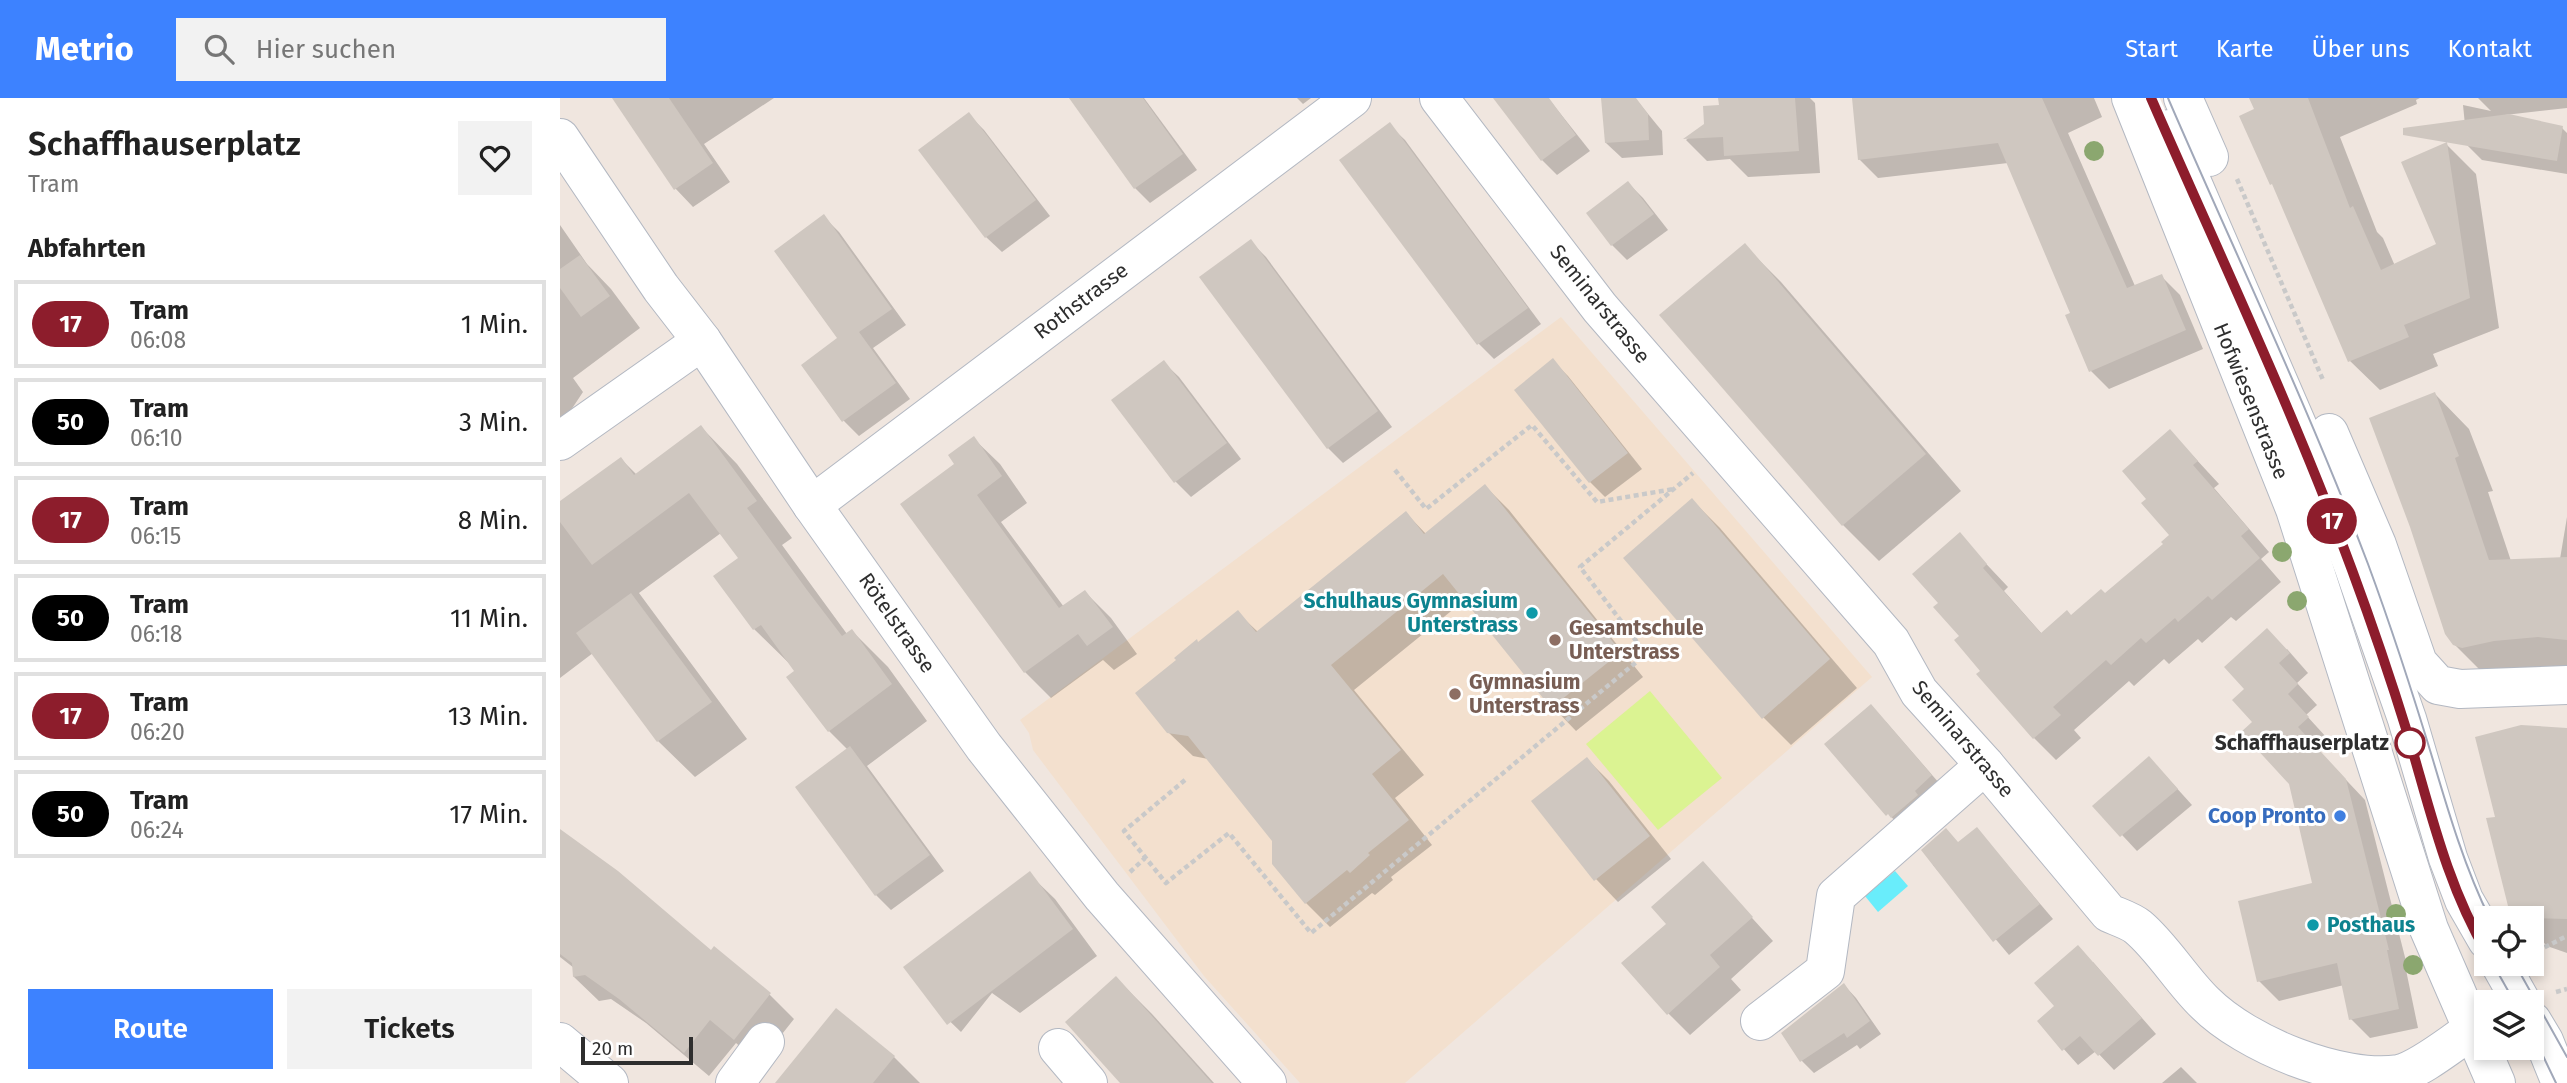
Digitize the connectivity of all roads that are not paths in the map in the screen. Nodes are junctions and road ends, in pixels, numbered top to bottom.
1 (1352, 98) edge
2 (1439, 98) edge
3 (2133, 98) edge
4 (2169, 103) edge
5 (560, 138) edge
6 (2159, 172) junction
7 (702, 341) junction
8 (560, 441) edge
9 (812, 505) junction
10 (2567, 685) edge
11 (1985, 765) junction
12 (2474, 917) edge
13 (1760, 1021) dead end
14 (2472, 1030) junction
15 (2544, 1041) edge
16 (560, 1042) edge
17 (765, 1042) dead end
18 (1058, 1048) dead end
19 (1265, 1082) edge
20 (609, 1083) edge
21 (735, 1083) edge
22 (1088, 1083) edge
23 (2496, 1083) edge
24 (2561, 1083) edge

1 - 9 street, Rothstrasse
2 - 11 street, Seminarstrasse
3 - 4 street, Hofwiesenstrasse
3 - 6 street, Hofwiesenstrasse
4 - 6 street, Hofwiesenstrasse
4 - 10 street, Hofwiesenstrasse
4 - 12 street, Hofwiesenstrasse
5 - 7 street, Rötelstrasse
6 - 14 street, Hofwiesenstrasse
7 - 8 street
7 - 9 street, Rötelstrasse
9 - 19 street, Rötelstrasse
11 - 13 street
11 - 14 street, Seminarstrasse
14 - 23 street
15 - 24 street
16 - 20 street
17 - 21 street
18 - 22 street

